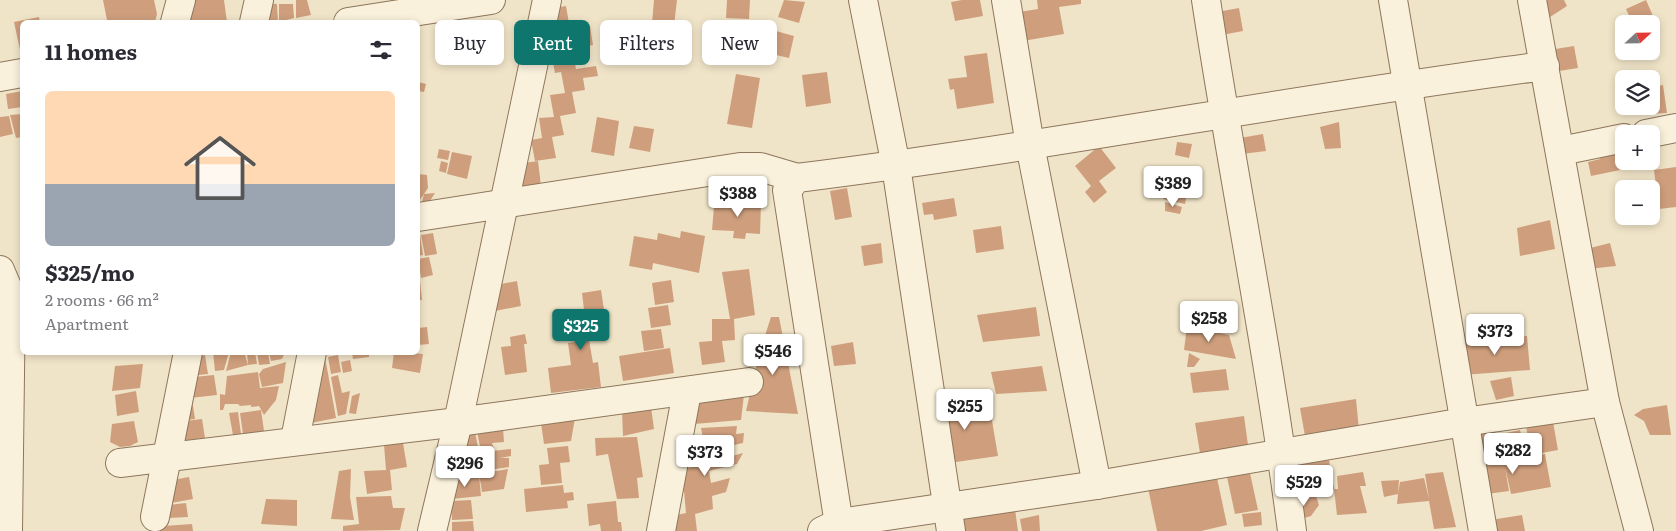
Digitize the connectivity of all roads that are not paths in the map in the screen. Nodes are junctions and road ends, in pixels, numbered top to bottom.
1 (181, 0) edge
2 (259, 0) edge
3 (491, 0) edge
4 (547, 0) edge
5 (863, 0) edge
6 (1006, 0) edge
7 (1206, 0) edge
8 (1393, 0) edge
9 (1532, 0) edge
10 (176, 20) edge
11 (254, 20) edge
12 (361, 20) edge
13 (1545, 66) junction
14 (20, 73) edge
15 (0, 76) edge
16 (1406, 84) junction
17 (1223, 112) junction
18 (1676, 128) edge
19 (1660, 131) edge
20 (1615, 140) edge
21 (1030, 145) junction
22 (1561, 151) junction
23 (896, 166) junction
24 (797, 178) junction
25 (504, 205) junction
26 (420, 216) edge
27 (0, 270) edge
28 (187, 355) edge
29 (311, 355) edge
30 (749, 382) dead end
31 (687, 392) junction
32 (1604, 402) junction
33 (458, 422) junction
34 (1464, 422) junction
35 (295, 440) junction
36 (1282, 452) junction
37 (167, 458) junction
38 (120, 463) dead end
39 (1097, 485) junction
40 (155, 517) dead end
41 (949, 519) edge
42 (833, 528) edge
43 (8, 531) edge
44 (432, 531) edge
45 (661, 531) edge
46 (1292, 531) edge
47 (1484, 531) edge
48 (1639, 531) edge

1 - 10 street
2 - 11 street
3 - 12 street
4 - 25 street
5 - 23 street
6 - 21 street
7 - 17 street
8 - 16 street
9 - 13 street
13 - 16 street
13 - 22 street
14 - 15 street
16 - 17 street
16 - 34 street
17 - 21 street
17 - 36 street
18 - 19 street
20 - 22 street
21 - 23 street
21 - 39 street
22 - 32 street
23 - 24 street
23 - 41 street
24 - 25 street
24 - 42 street
25 - 26 street
25 - 33 street
27 - 43 street
28 - 37 street
29 - 35 street
30 - 31 street
31 - 33 street
31 - 45 street
32 - 34 street
32 - 48 street
33 - 35 street
33 - 44 street
34 - 36 street
34 - 47 street
35 - 37 street
36 - 39 street
36 - 46 street
37 - 38 street
37 - 40 street
39 - 41 street
41 - 42 street

